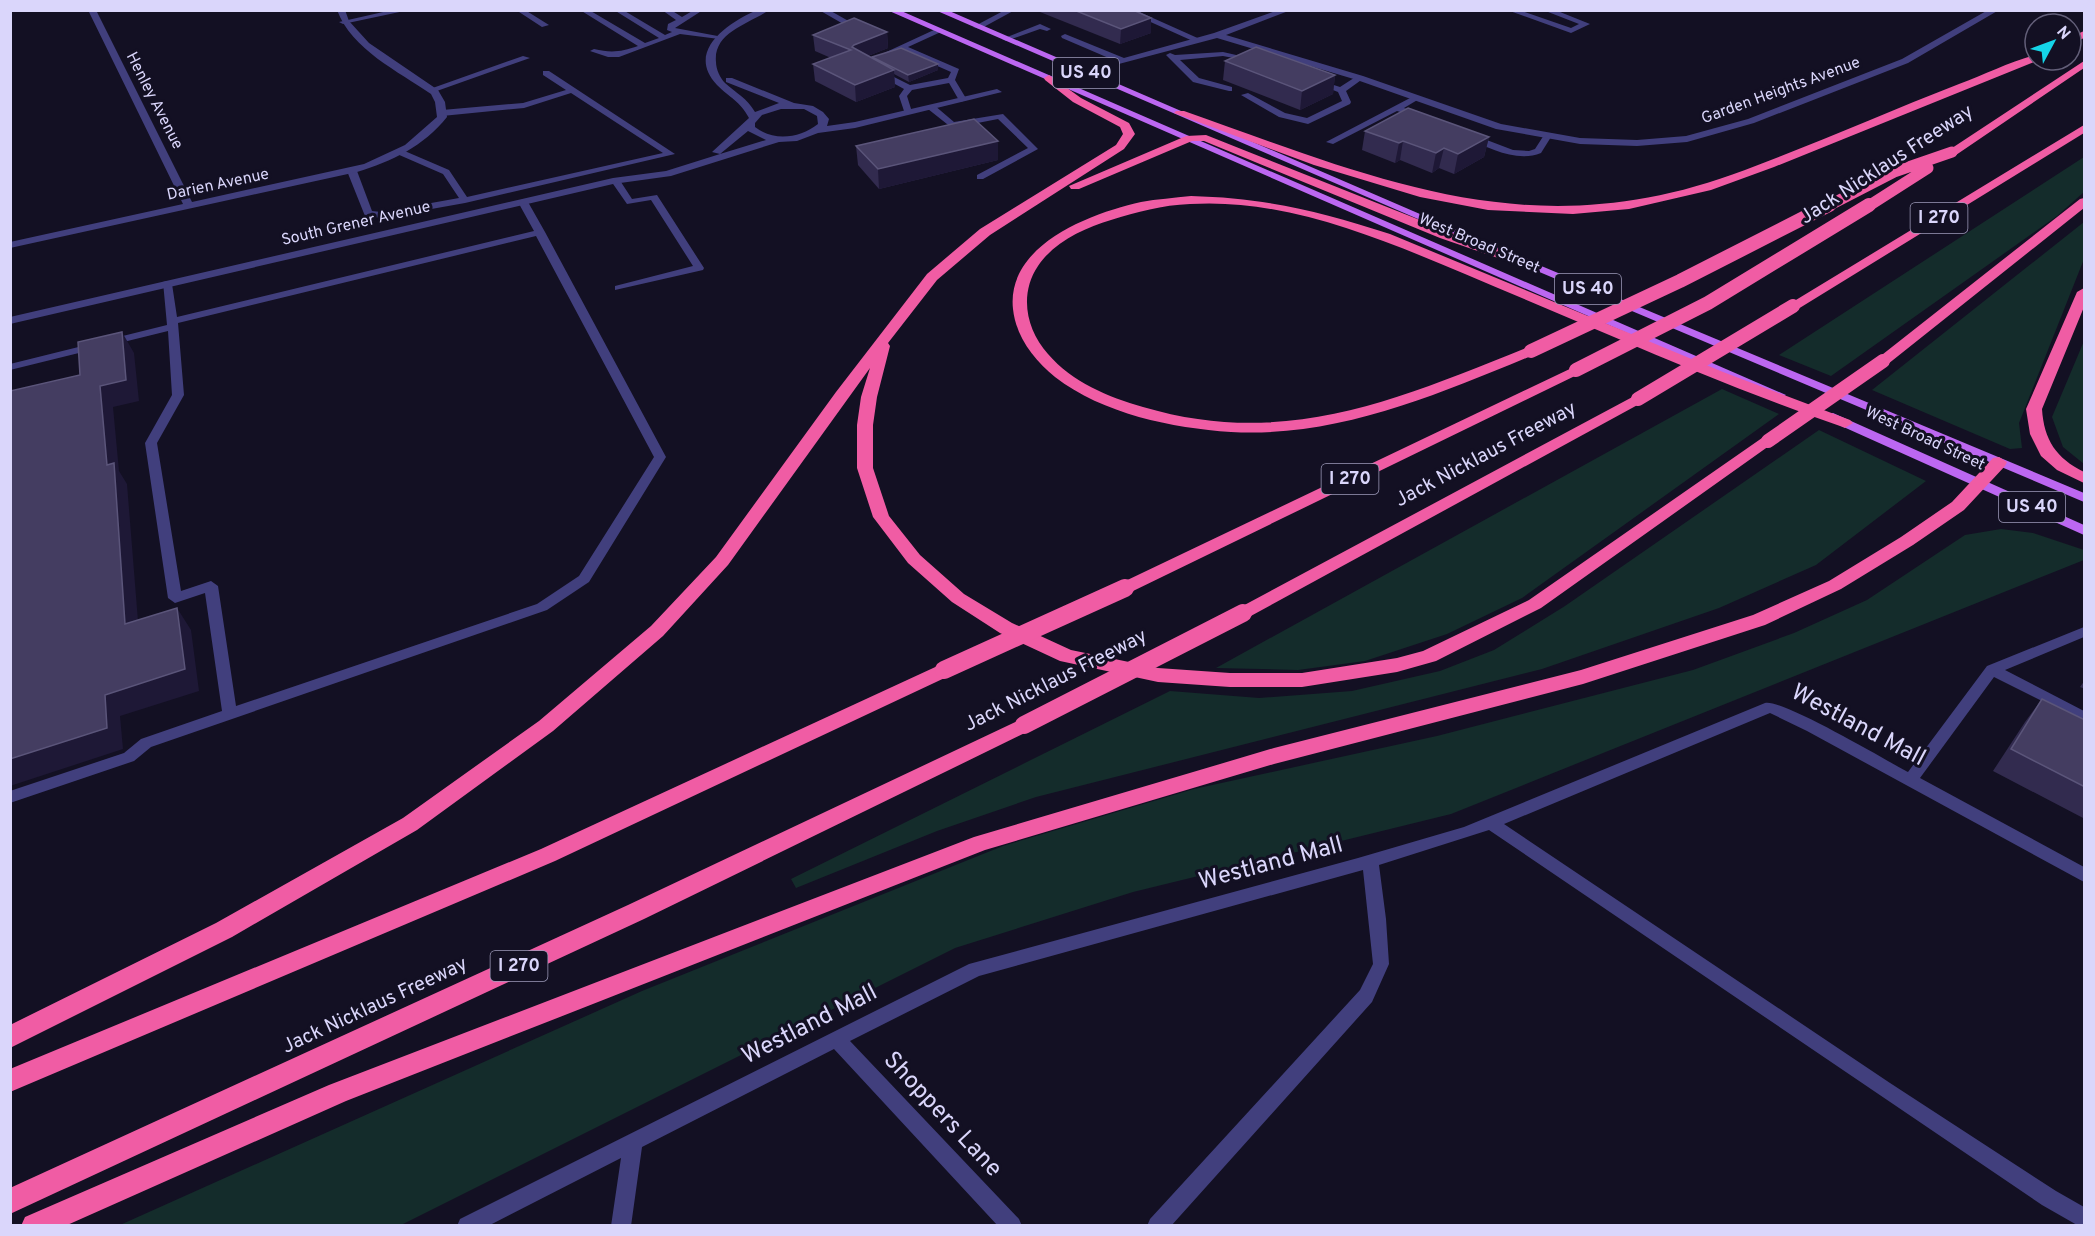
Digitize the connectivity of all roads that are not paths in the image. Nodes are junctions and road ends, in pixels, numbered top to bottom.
1 (92, 10) edge
2 (340, 10) edge
3 (406, 10) edge
4 (519, 10) edge
5 (583, 10) edge
6 (617, 10) edge
7 (664, 10) edge
8 (700, 10) edge
9 (765, 10) edge
10 (822, 10) edge
11 (891, 10) edge
12 (939, 10) edge
13 (1012, 10) edge
14 (1127, 10) edge
15 (1287, 10) edge
16 (1510, 10) edge
17 (1546, 10) edge
18 (1995, 10) edge
19 (682, 20) junction
20 (343, 22) junction
21 (848, 23) edge
22 (545, 25) dead end
23 (977, 27) junction
24 (1047, 29) dead end
25 (939, 31) junction
26 (677, 33) junction
27 (1217, 35) junction
28 (1065, 36) dead end
29 (720, 37) junction
30 (665, 38) junction
31 (1006, 39) junction
32 (1198, 40) junction
33 (644, 46) junction
34 (903, 48) junction
35 (1165, 49) junction
36 (594, 51) dead end
37 (882, 56) edge
38 (526, 58) dead end
39 (1173, 58) junction
40 (1121, 60) junction
41 (1266, 63) edge
42 (2023, 63) edge
43 (2085, 64) edge
44 (712, 68) junction
45 (870, 68) edge
46 (1081, 71) junction
47 (546, 73) dead end
48 (1308, 77) edge
49 (1049, 78) junction
50 (1360, 78) junction
51 (951, 80) junction
52 (909, 88) junction
53 (1229, 89) dead end
54 (431, 90) junction
55 (573, 90) junction
56 (1341, 90) junction
57 (997, 92) dead end
58 (1245, 95) dead end
59 (1416, 99) junction
60 (963, 100) junction
61 (800, 106) junction
62 (931, 106) junction
63 (1396, 108) junction
64 (908, 112) junction
65 (1180, 112) junction
66 (442, 113) junction
67 (821, 114) junction
68 (752, 121) junction
69 (1428, 121) edge
70 (952, 125) junction
71 (942, 128) edge
72 (2085, 128) edge
73 (818, 130) junction
74 (1460, 133) edge
75 (1546, 137) junction
76 (1190, 138) junction
77 (778, 139) junction
78 (1330, 142) dead end
79 (1955, 150) junction
80 (400, 152) junction
81 (708, 160) junction
82 (352, 171) junction
83 (980, 177) dead end
84 (616, 181) junction
85 (465, 200) junction
86 (523, 202) junction
87 (2085, 202) edge
88 (189, 206) junction
89 (1026, 206) junction
90 (540, 232) junction
91 (10, 245) edge
92 (1532, 265) junction
93 (167, 284) junction
94 (619, 288) dead end
95 (2085, 292) edge
96 (10, 321) edge
97 (173, 324) junction
98 (886, 336) junction
99 (10, 367) edge
100 (1845, 423) junction
101 (1999, 462) junction
102 (2085, 478) edge
103 (1980, 484) junction
104 (2085, 498) edge
105 (2085, 530) edge
106 (2085, 632) edge
107 (1992, 670) junction
108 (230, 714) junction
109 (2085, 717) edge
110 (1910, 780) junction
111 (10, 797) edge
112 (1490, 823) junction
113 (1370, 861) junction
114 (2085, 876) edge
115 (10, 1037) edge
116 (836, 1039) junction
117 (10, 1081) edge
118 (633, 1142) junction
119 (10, 1202) edge
120 (2085, 1218) edge
121 (34, 1226) edge
122 (467, 1226) edge
123 (621, 1226) edge
124 (1012, 1226) edge
125 (1157, 1226) edge

1 - 88 street, Henley Avenue
2 - 20 street
3 - 20 lane
4 - 22 lane
5 - 33 lane
6 - 30 lane
7 - 19 lane
8 - 19 lane
9 - 29 street
10 - 21 lane
11 - 25 main road, West Broad Street / US 40
12 - 23 main road, West Broad Street / US 40
13 - 23 lane
14 - 32 lane
15 - 27 street
16 - 17 lane
18 - 75 street, Garden Heights Avenue
19 - 26 lane
20 - 54 street
23 - 31 main road, West Broad Street / US 40
24 - 31 lane
25 - 34 lane
25 - 49 main road, West Broad Street / US 40
26 - 29 lane
26 - 30 lane
27 - 32 street
27 - 50 street, Garden Heights Avenue
28 - 40 lane
29 - 44 street
30 - 33 lane
31 - 46 main road, West Broad Street / US 40
32 - 35 street
33 - 36 lane
34 - 37 lane
34 - 51 lane
35 - 39 lane
35 - 40 street
38 - 54 lane
39 - 41 lane
39 - 53 lane
40 - 46 street
42 - 65 highway
43 - 79 highway, Jack Nicklaus Freeway / I 270
44 - 61 street
44 - 68 street
45 - 52 lane
46 - 65 main road, West Broad Street / US 40
47 - 55 lane
48 - 56 lane
49 - 76 main road, West Broad Street / US 40
49 - 89 highway
50 - 56 lane
50 - 59 street, Garden Heights Avenue
51 - 52 lane
51 - 60 lane
52 - 64 lane
54 - 66 street
55 - 66 lane
55 - 85 lane
56 - 58 lane
57 - 60 street
59 - 63 lane
59 - 75 street, Garden Heights Avenue
60 - 62 street
61 - 67 street
61 - 68 street
62 - 64 street
62 - 70 lane
63 - 69 lane
63 - 78 lane
64 - 67 street
64 - 73 street, South Grener Avenue
65 - 92 main road, West Broad Street / US 40
66 - 80 street, Darien Avenue
67 - 73 street
68 - 77 street
68 - 81 street, South Grener Avenue
70 - 71 lane
70 - 83 lane
72 - 119 highway, Jack Nicklaus Freeway / I 270, bridge
73 - 77 street, South Grener Avenue
74 - 75 lane
76 - 89 highway
76 - 92 highway
76 - 100 main road, West Broad Street / US 40
77 - 81 street, South Grener Avenue
79 - 100 highway, bridge
79 - 117 highway, Jack Nicklaus Freeway / I 270, bridge
80 - 82 street, Darien Avenue
80 - 85 lane
81 - 84 street, South Grener Avenue
82 - 85 lane
82 - 88 street, Darien Avenue
84 - 86 street, South Grener Avenue
84 - 94 lane
86 - 90 lane
86 - 93 street, South Grener Avenue
87 - 98 highway, bridge
88 - 91 street, Darien Avenue
89 - 98 highway
90 - 97 lane
90 - 108 lane
92 - 101 main road, West Broad Street / US 40
93 - 96 street, South Grener Avenue
93 - 97 lane
95 - 102 highway
97 - 99 lane
97 - 108 lane
98 - 115 highway
100 - 103 main road, West Broad Street / US 40
101 - 103 highway
101 - 104 main road, West Broad Street / US 40
103 - 105 main road, West Broad Street / US 40
103 - 121 highway
106 - 107 lane
107 - 109 lane
107 - 110 lane
108 - 111 lane
110 - 112 lane, Westland Mall
110 - 114 lane, Westland Mall
112 - 113 lane, Westland Mall
112 - 120 lane
113 - 116 lane, Westland Mall
113 - 125 lane
116 - 118 lane, Westland Mall
116 - 124 lane, Shoppers Lane
118 - 122 lane, Westland Mall
118 - 123 lane

